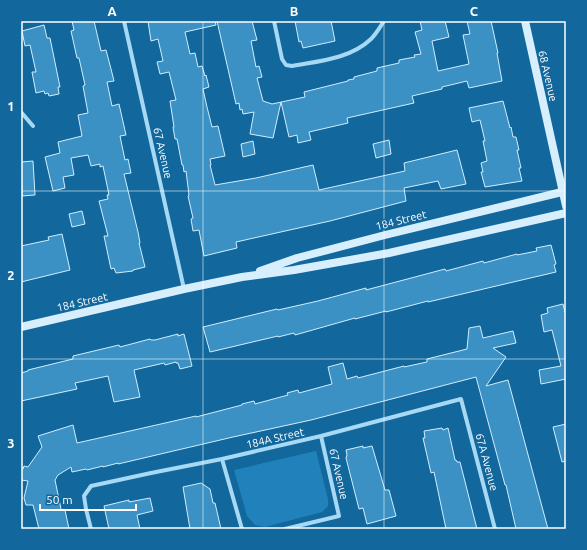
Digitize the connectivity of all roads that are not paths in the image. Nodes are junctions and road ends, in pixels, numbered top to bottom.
1 (124, 21) edge
2 (274, 21) edge
3 (384, 21) edge
4 (525, 21) edge
5 (21, 112) edge
6 (33, 126) dead end
7 (564, 192) edge
8 (566, 206) edge
9 (566, 212) edge
10 (242, 277) junction
11 (184, 288) junction
12 (21, 327) edge
13 (461, 399) joint
14 (321, 436) junction
15 (222, 460) junction
16 (91, 529) edge
17 (242, 529) edge
18 (285, 529) edge
19 (495, 529) edge

1 - 11 street, 67 Avenue
2 - 3 street
4 - 7 main road, 68 Avenue
5 - 6 street
7 - 8 main road, 68 Avenue
7 - 10 main road, 184 Street
9 - 10 main road, 184 Street
10 - 11 main road, 184 Street
11 - 12 main road, 184 Street
13 - 14 street, 184A Street
13 - 19 street, 67A Avenue
14 - 15 street, 184A Street
14 - 18 street, 67 Avenue
15 - 16 street, 184A Street
15 - 17 street

